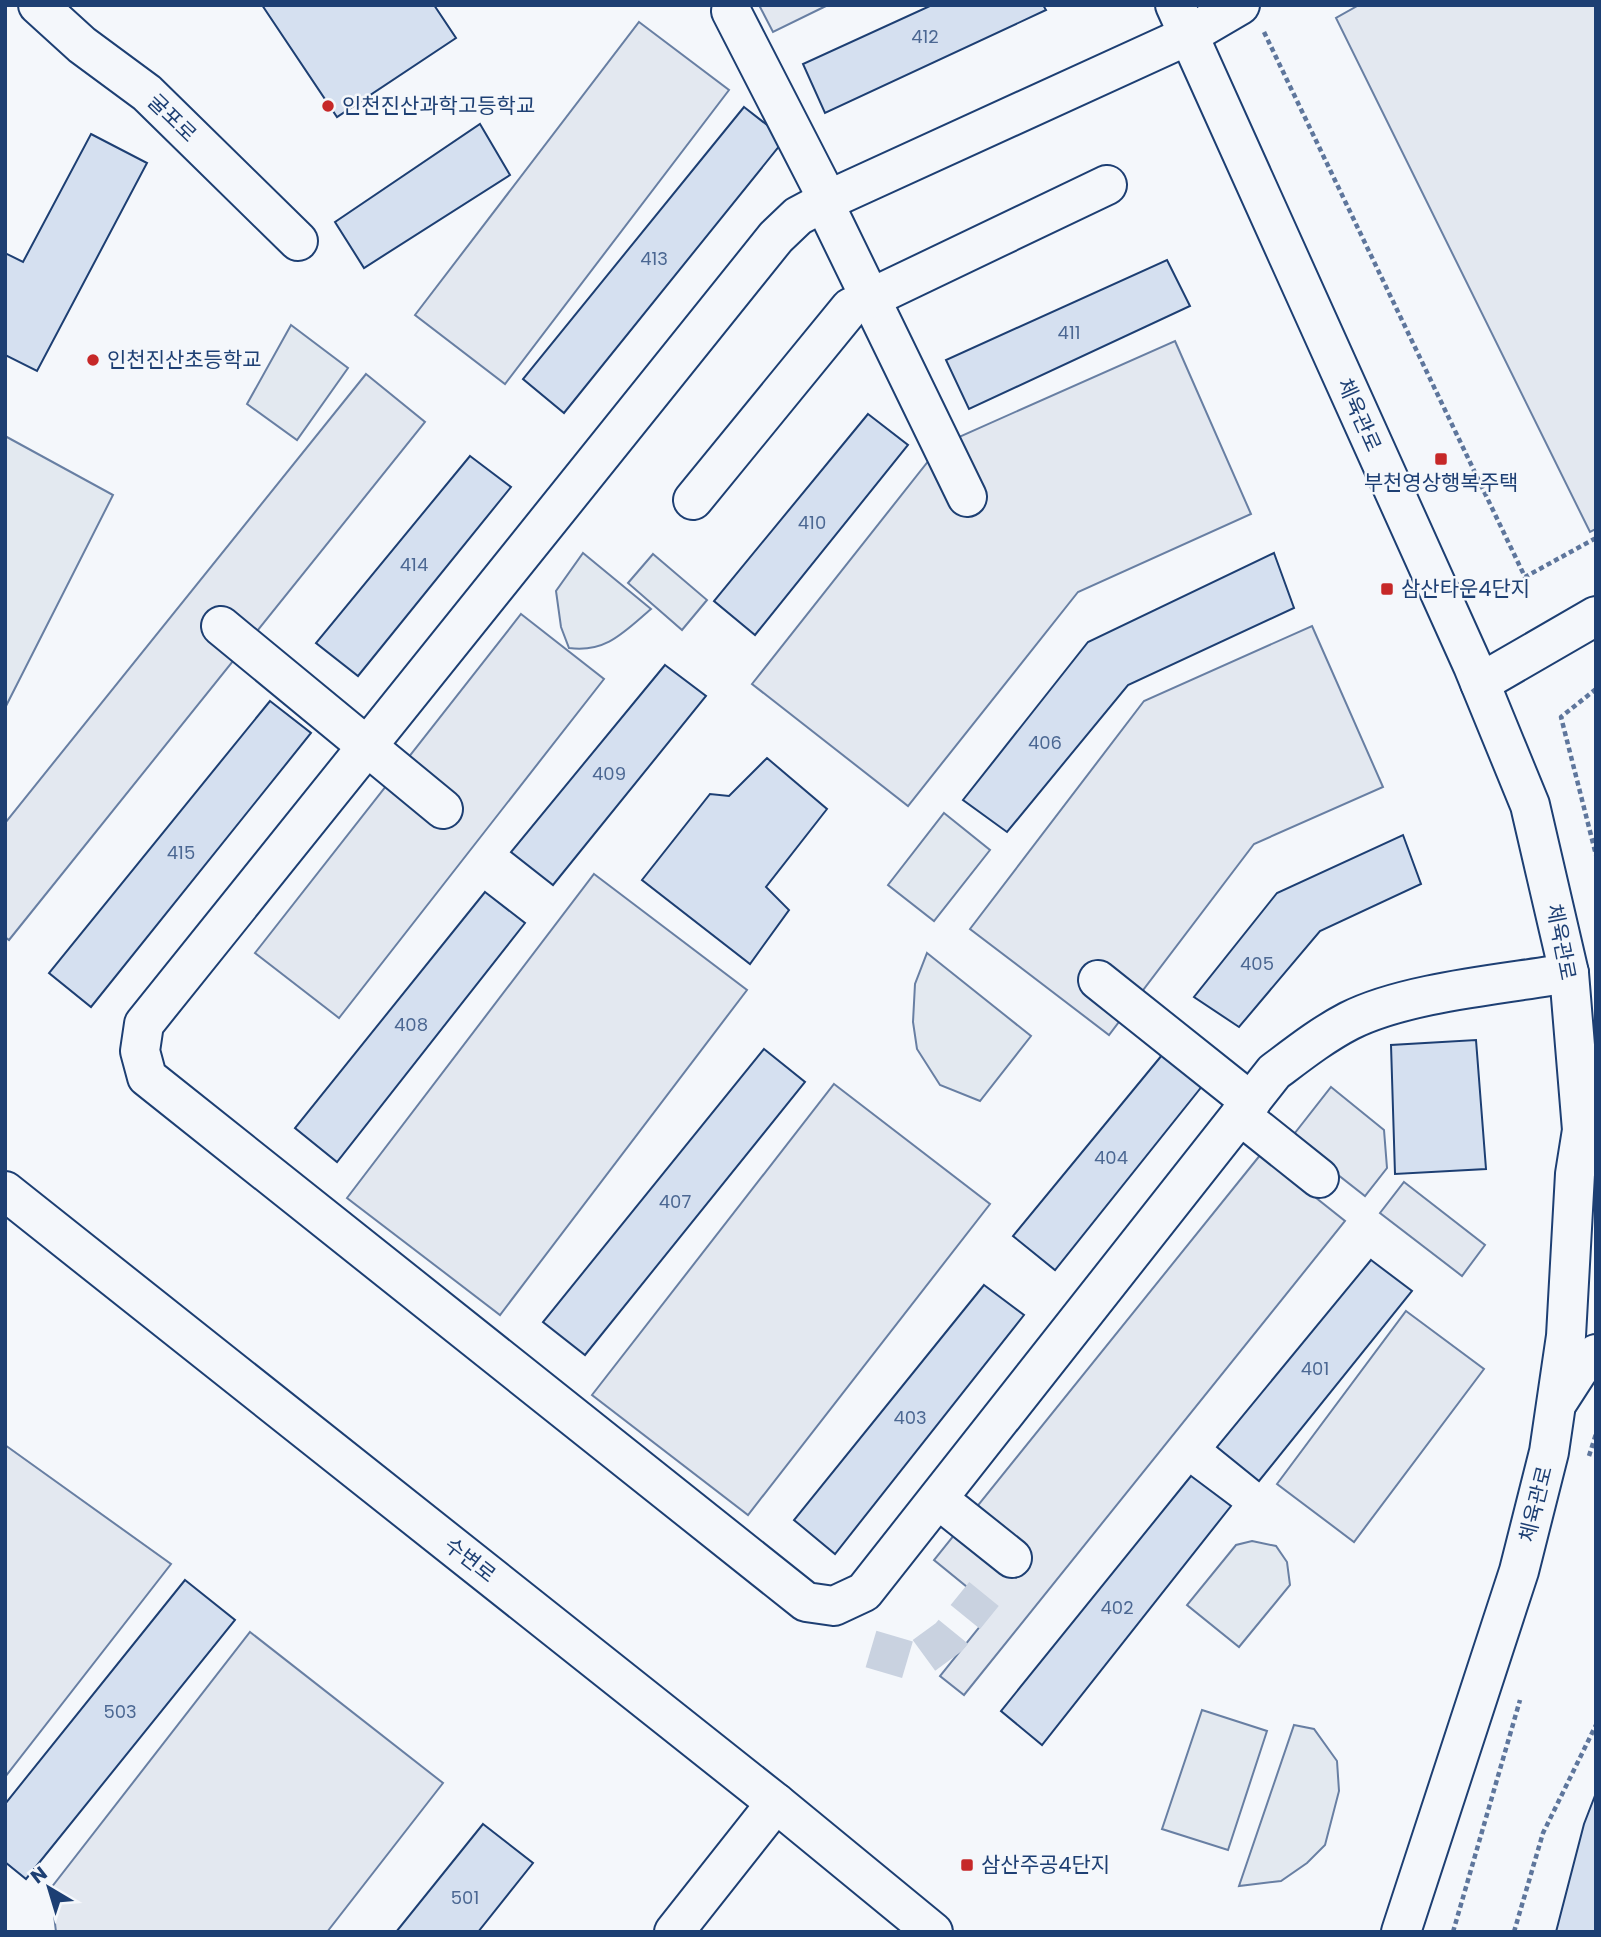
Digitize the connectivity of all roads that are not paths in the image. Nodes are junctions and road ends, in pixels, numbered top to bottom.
1 (38, 5) edge
2 (731, 11) dead end
3 (1252, 18) edge
4 (1181, 21) edge
5 (1107, 185) dead end
6 (826, 201) junction
7 (298, 242) dead end
8 (870, 298) junction
9 (967, 497) dead end
10 (692, 500) dead end
11 (1596, 617) edge
12 (221, 626) dead end
13 (1480, 683) junction
14 (367, 747) junction
15 (443, 810) dead end
16 (1569, 973) junction
17 (1098, 980) dead end
18 (1246, 1109) junction
19 (1319, 1178) dead end
20 (1586, 1189) edge
21 (5, 1191) edge
22 (1596, 1354) edge
23 (1556, 1405) junction
24 (937, 1499) junction
25 (1012, 1558) dead end
26 (776, 1803) junction
27 (674, 1932) edge
28 (933, 1932) edge
29 (1401, 1932) edge

1 - 7 street, 굴포로
2 - 6 street
3 - 4 street
4 - 6 street
4 - 13 street, 체육관로
5 - 8 street
6 - 8 street
6 - 14 street
8 - 9 street
8 - 10 street
11 - 13 street
12 - 14 street
13 - 16 street, 체육관로
14 - 15 street
14 - 24 street
16 - 18 street
16 - 20 street, 체육관로
17 - 18 street
18 - 19 street
18 - 24 street
20 - 23 street, 체육관로
21 - 26 street, 수변로
22 - 23 street
23 - 29 street, 체육관로
24 - 25 street
26 - 27 street
26 - 28 street, 수변로

